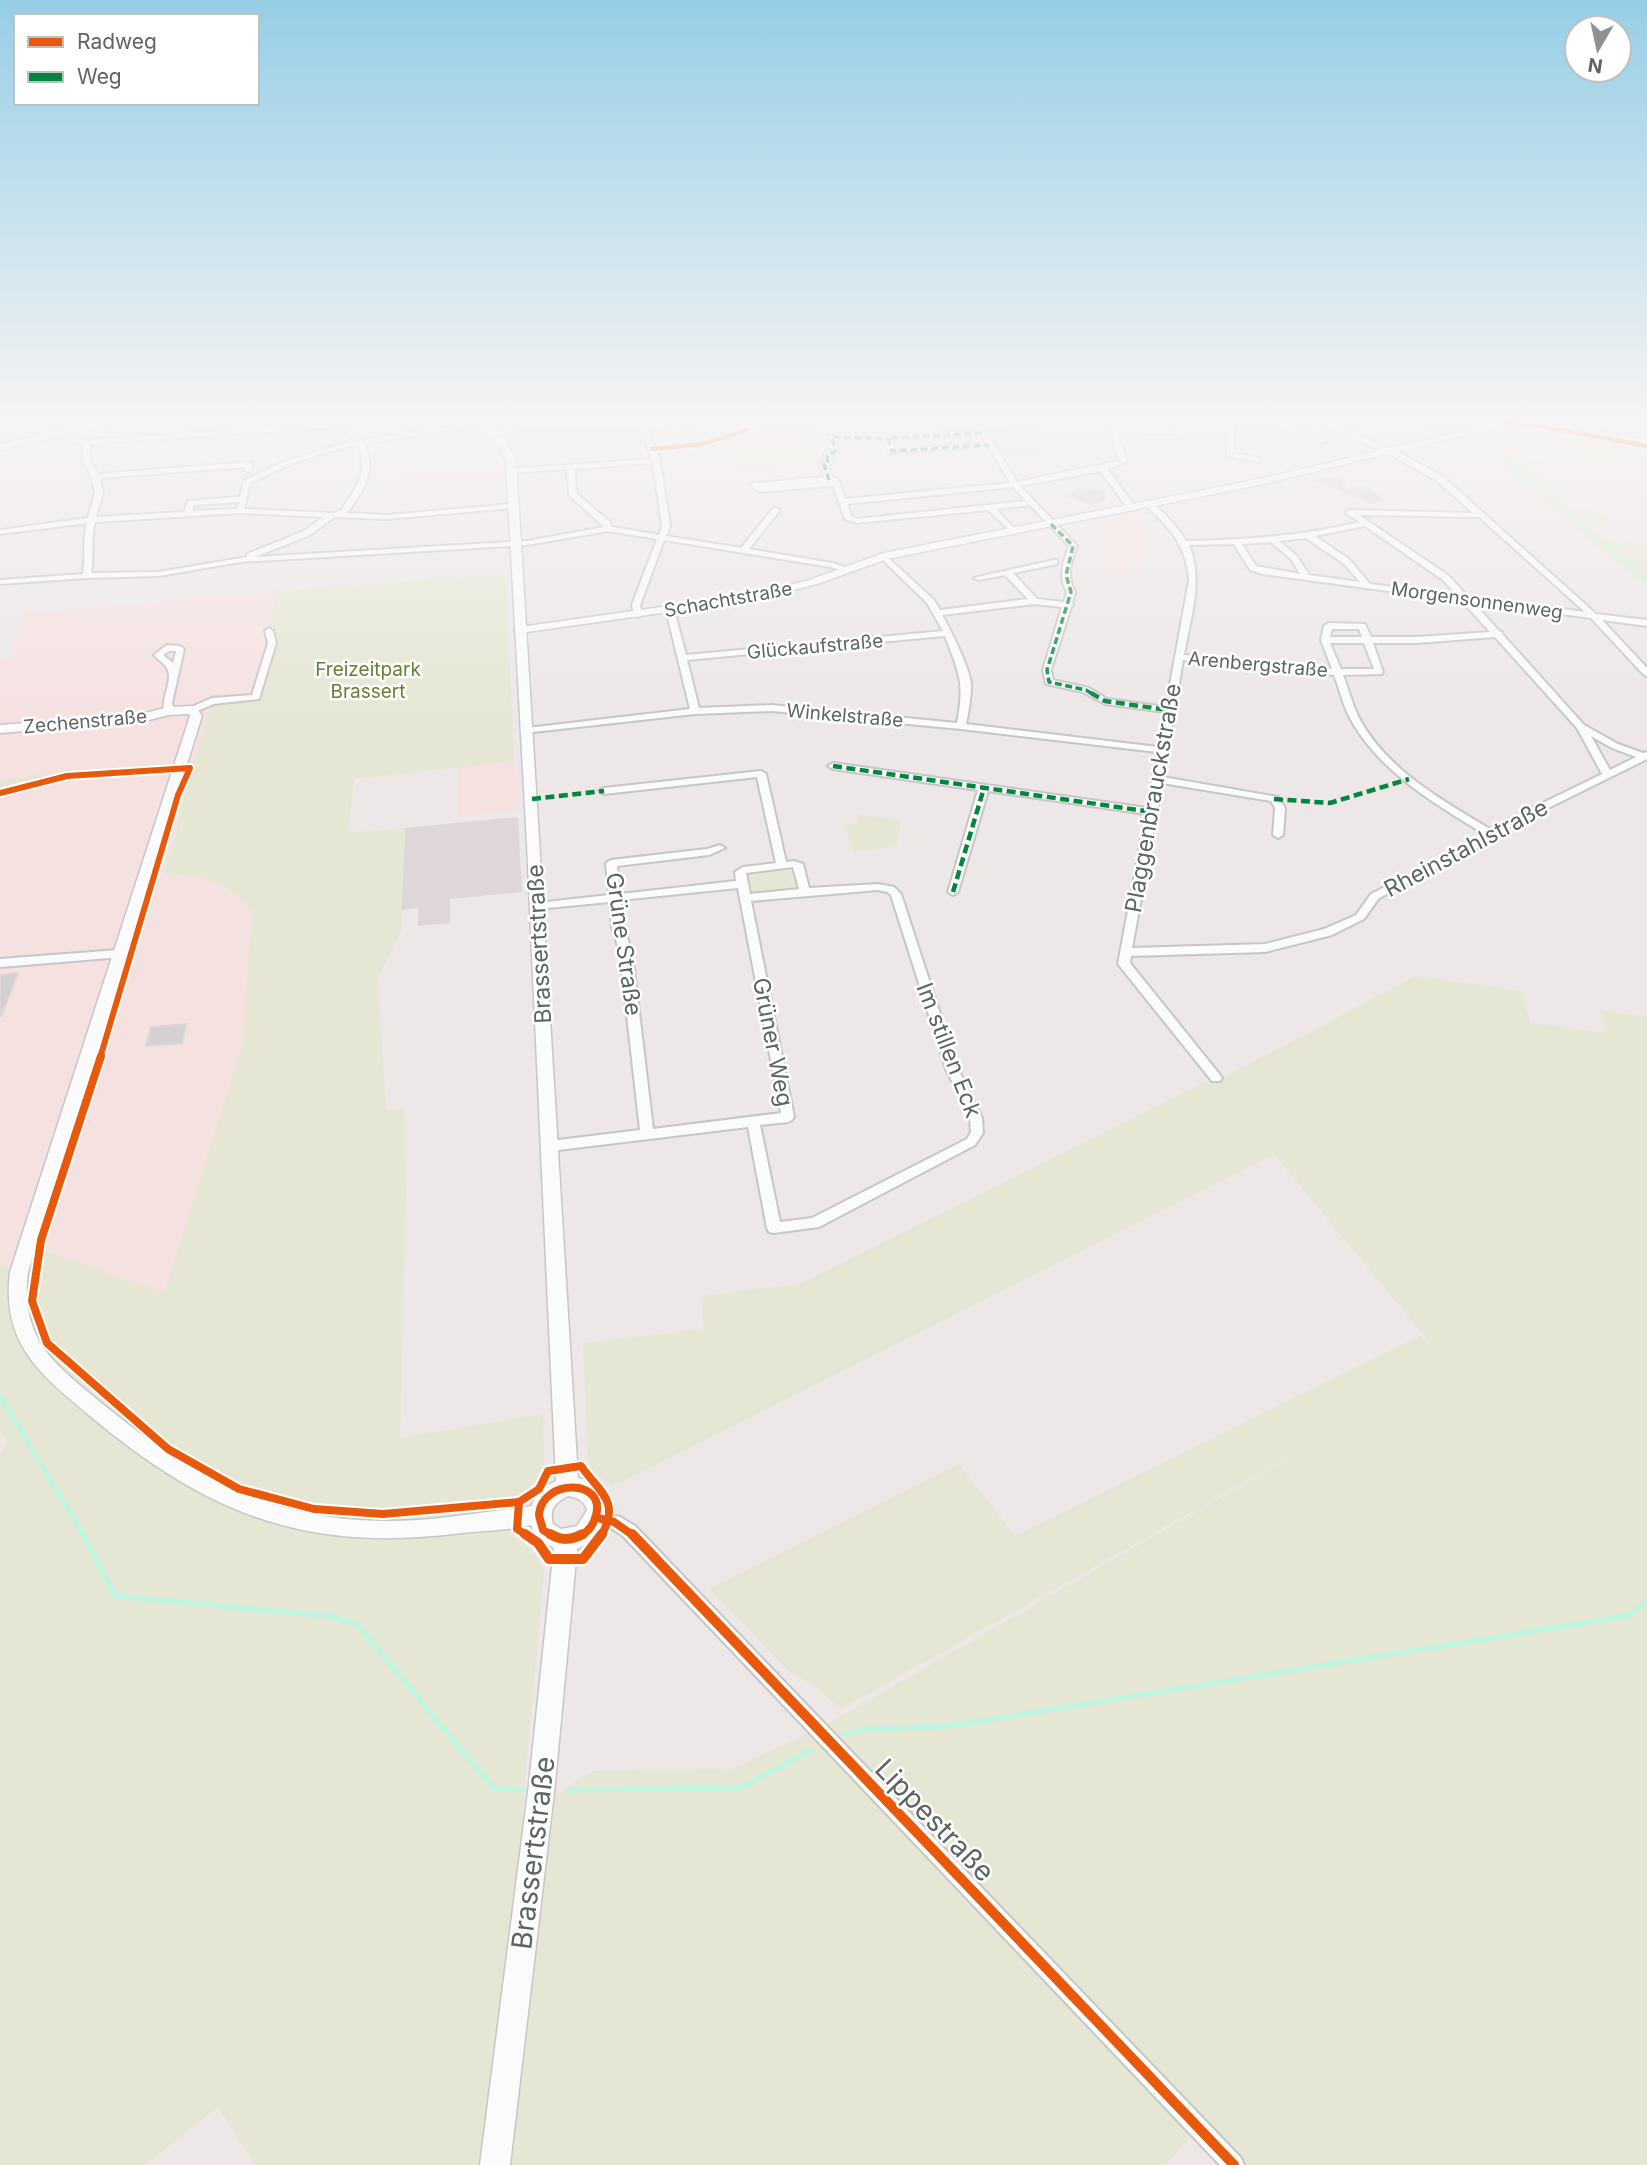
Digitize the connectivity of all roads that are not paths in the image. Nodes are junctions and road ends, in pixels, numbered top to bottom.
1 (109, 519) edge
2 (325, 519) edge
3 (514, 519) edge
4 (601, 519) edge
5 (666, 519) edge
6 (769, 519) edge
7 (849, 519) edge
8 (881, 519) edge
9 (1001, 519) edge
10 (1047, 519) edge
11 (1076, 519) edge
12 (1166, 519) edge
13 (1361, 519) edge
14 (1486, 519) edge
15 (94, 520) junction
16 (1367, 523) junction
17 (1051, 524) junction
18 (608, 529) junction
19 (1013, 531) junction
20 (0, 532) edge
21 (1309, 536) junction
22 (663, 537) junction
23 (1274, 541) junction
24 (1237, 542) junction
25 (1186, 543) junction
26 (516, 544) junction
27 (743, 551) junction
28 (884, 556) junction
29 (240, 560) junction
30 (1054, 562) dead end
31 (845, 570) junction
32 (1007, 572) junction
33 (86, 576) junction
34 (978, 578) dead end
35 (1306, 578) junction
36 (0, 582) edge
37 (1368, 586) junction
38 (1467, 599) junction
39 (1034, 601) junction
40 (1069, 605) junction
41 (670, 610) junction
42 (937, 613) junction
43 (638, 614) junction
44 (1594, 616) junction
45 (1647, 623) edge
46 (520, 630) junction
47 (269, 631) dead end
48 (948, 633) junction
49 (1499, 634) junction
50 (1325, 640) junction
51 (1368, 641) junction
52 (1178, 657) junction
53 (682, 658) junction
54 (1338, 672) junction
55 (1647, 673) edge
56 (174, 674) dead end
57 (1168, 709) junction
58 (192, 710) junction
59 (169, 711) junction
60 (695, 712) junction
61 (961, 726) junction
62 (1581, 727) junction
63 (0, 729) edge
64 (527, 731) junction
65 (1163, 750) junction
66 (1645, 755) edge
67 (833, 766) dead end
68 (1607, 774) junction
69 (1158, 779) junction
70 (984, 788) junction
71 (604, 791) dead end
72 (1152, 812) junction
73 (1490, 833) junction
74 (1278, 835) dead end
75 (720, 848) dead end
76 (782, 866) junction
77 (743, 891) junction
78 (805, 892) junction
79 (953, 892) dead end
80 (616, 898) junction
81 (537, 906) junction
82 (1126, 952) junction
83 (118, 954) junction
84 (0, 963) edge
85 (1216, 1077) dead end
86 (753, 1121) junction
87 (648, 1134) junction
88 (550, 1146) junction
89 (566, 1486) junction
90 (539, 1514) junction
91 (597, 1518) junction
92 (566, 1540) junction
93 (495, 2165) edge
94 (1234, 2165) edge

1 - 15 street
2 - 29 street
3 - 26 main road, Brassertstraße
4 - 18 street
5 - 22 street
6 - 27 street
7 - 8 street
9 - 19 street
10 - 17 street
11 - 17 street, Schachtstraße
12 - 25 street, Plaggenbrauckstraße
13 - 16 street
14 - 44 street
15 - 20 street
15 - 33 street
16 - 21 street
16 - 38 street, Rheinstahlstraße
17 - 19 street, Schachtstraße
17 - 40 street
18 - 22 street
18 - 26 street
19 - 28 street, Schachtstraße
21 - 23 street
21 - 37 street
22 - 27 street
22 - 43 street
23 - 24 street
23 - 35 street
24 - 25 street
24 - 35 street, Morgensonnenweg
25 - 52 street, Plaggenbrauckstraße
26 - 29 street
26 - 46 main road, Brassertstraße
27 - 31 street
28 - 31 street, Schachtstraße
28 - 42 street
29 - 33 street
30 - 32 street
31 - 41 street, Schachtstraße
32 - 34 street
32 - 39 street
33 - 36 street
35 - 37 street, Morgensonnenweg
37 - 38 street, Morgensonnenweg
38 - 44 street, Morgensonnenweg
38 - 49 street, Rheinstahlstraße
39 - 40 street
39 - 42 street
40 - 57 street
41 - 43 street, Schachtstraße
41 - 53 street
42 - 48 street
43 - 46 street, Schachtstraße
44 - 45 street, Morgensonnenweg
44 - 55 street
46 - 64 main road, Brassertstraße
47 - 58 street
48 - 53 street, Glückaufstraße
48 - 61 street
49 - 51 street, Arenbergstraße
49 - 62 street, Rheinstahlstraße
50 - 51 street, Arenbergstraße
50 - 51 street, Arenbergstraße
50 - 54 street, Arenbergstraße
51 - 54 street, Arenbergstraße
52 - 54 street, Arenbergstraße
52 - 57 street, Plaggenbrauckstraße
53 - 60 street
54 - 73 street, Arenbergstraße
56 - 59 street, Zechenstraße
57 - 65 street, Plaggenbrauckstraße
58 - 59 street, Zechenstraße
58 - 83 street
59 - 63 street, Zechenstraße
60 - 61 street, Winkelstraße
60 - 64 street, Winkelstraße
61 - 65 street, Winkelstraße
62 - 66 street, Rheinstahlstraße
62 - 68 street, Rheinstahlstraße
64 - 81 main road, Brassertstraße
65 - 69 street, Plaggenbrauckstraße
66 - 68 street, Rheinstahlstraße
67 - 70 street
68 - 73 street, Rheinstahlstraße
69 - 72 street, Plaggenbrauckstraße
69 - 74 street
70 - 72 street
70 - 79 street
71 - 76 street
72 - 82 street, Plaggenbrauckstraße
73 - 82 street, Rheinstahlstraße
75 - 80 street, Grüne Straße
76 - 77 street
76 - 78 street
77 - 78 street
77 - 80 street
77 - 86 street, Grüner Weg
78 - 86 street, Im stillen Eck
80 - 81 street
80 - 87 street, Grüne Straße
81 - 88 main road, Brassertstraße
82 - 85 street
83 - 84 street
83 - 90 street
86 - 87 street, Grüner Weg
87 - 88 street, Grüner Weg
88 - 89 main road, Brassertstraße
89 - 90 main road
89 - 91 main road
90 - 92 main road
91 - 92 main road
91 - 94 street, Lippestraße
92 - 93 main road, Brassertstraße

